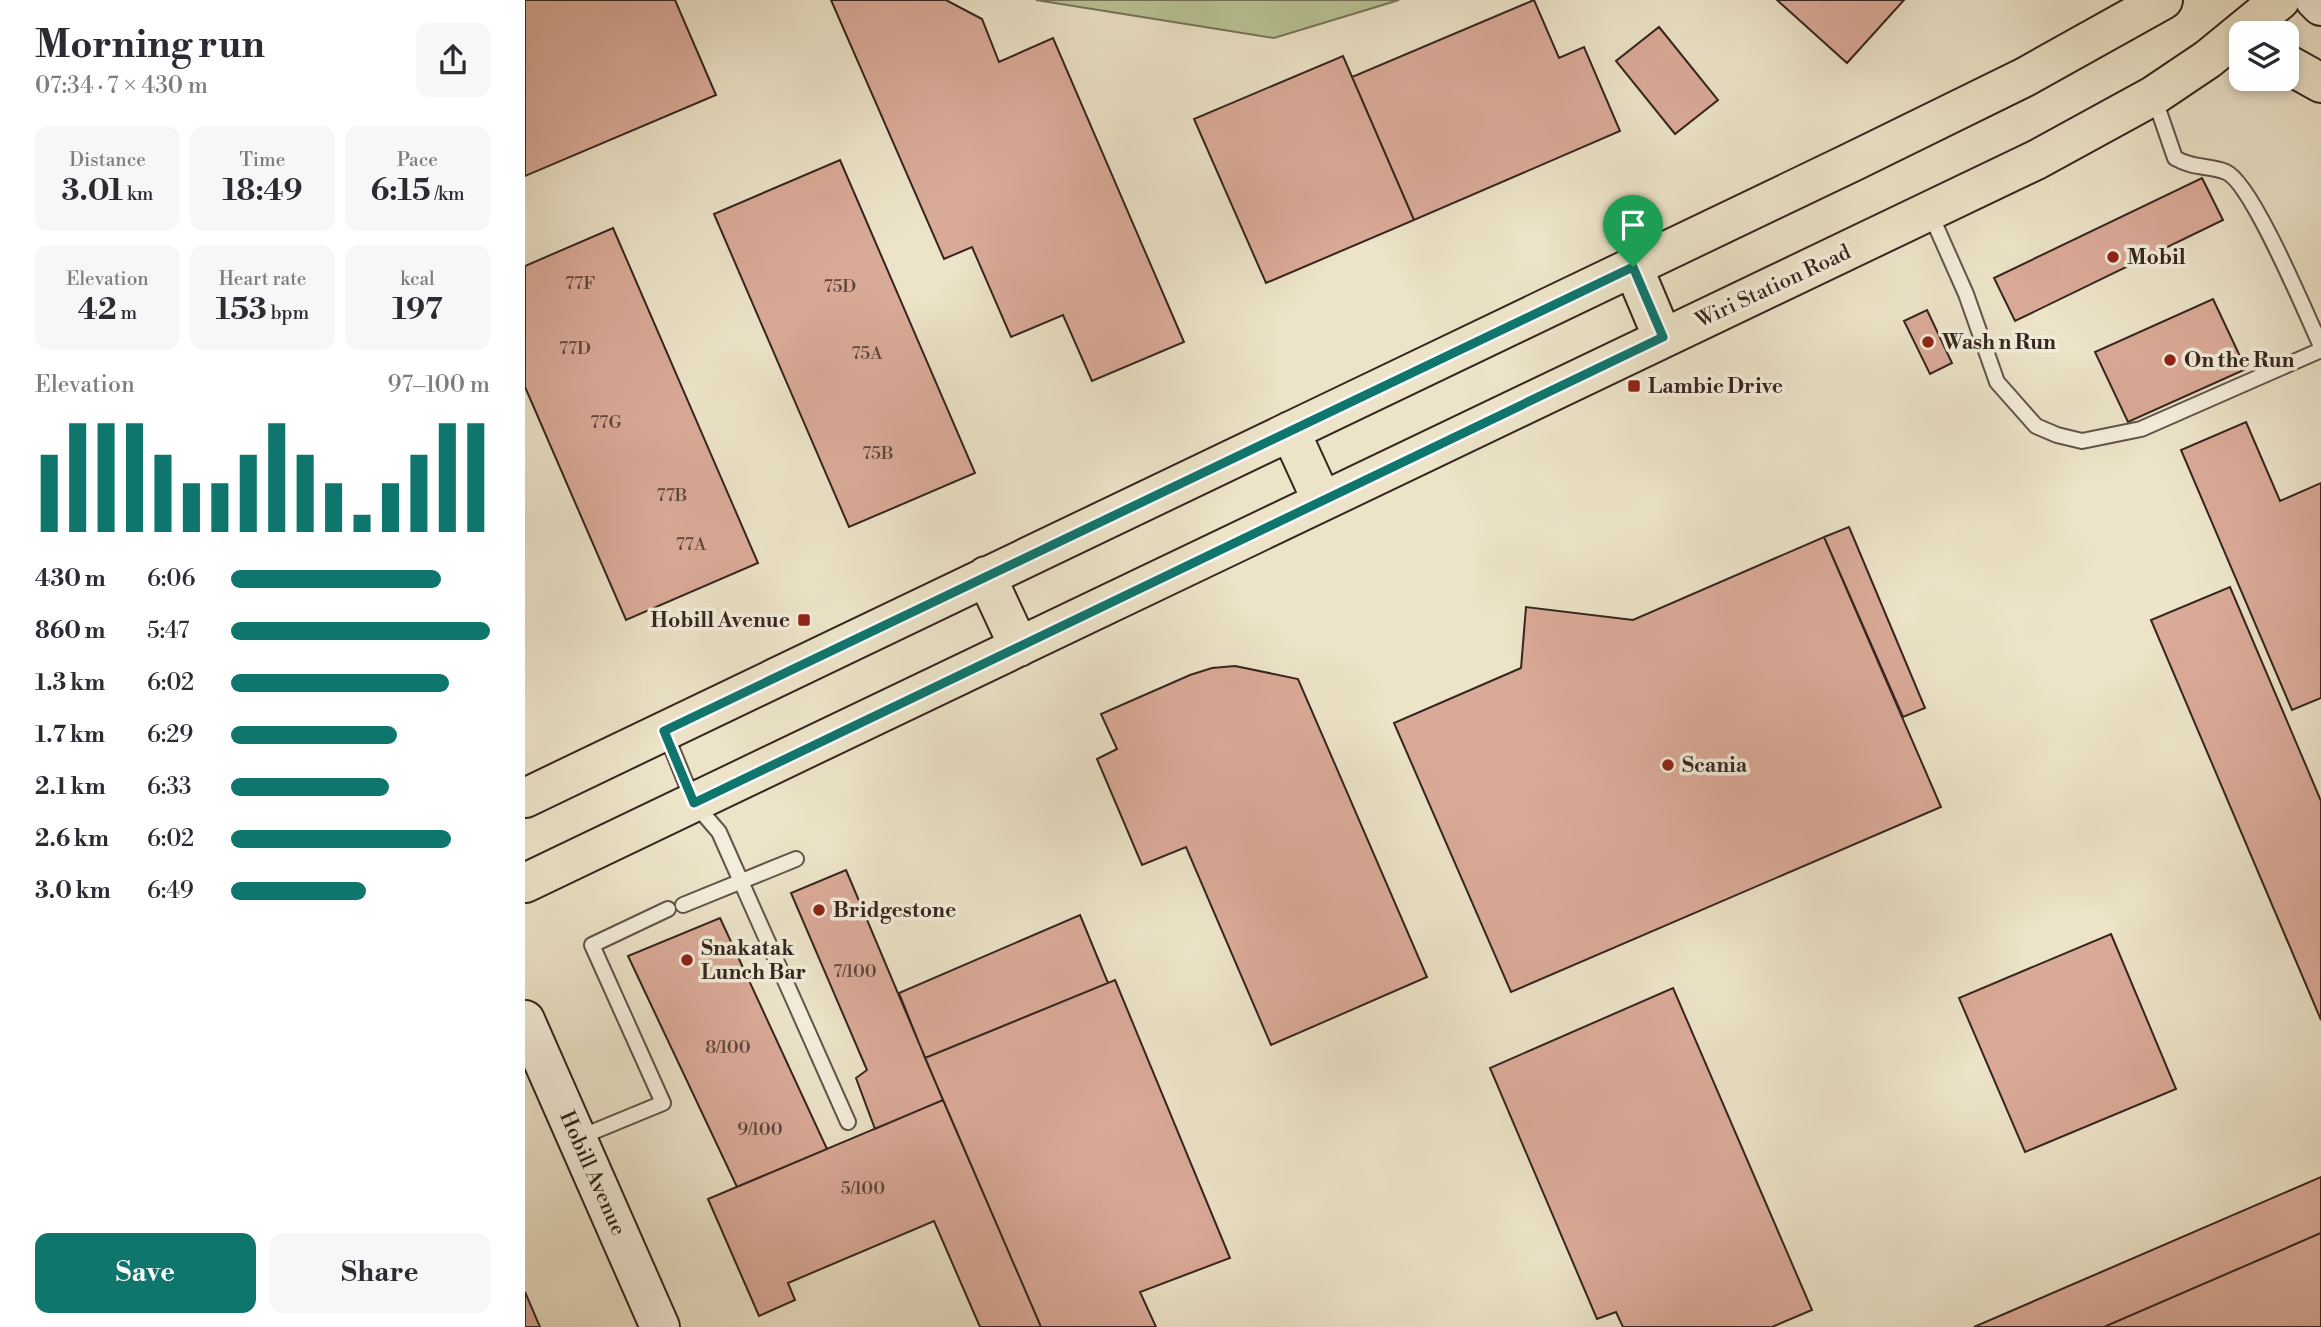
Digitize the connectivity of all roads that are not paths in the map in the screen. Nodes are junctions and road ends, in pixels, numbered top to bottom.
1 (2113, 0) edge
2 (2163, 0) edge
3 (2280, 0) edge
4 (2315, 0) edge
5 (2321, 5) edge
6 (2089, 40) junction
7 (2225, 57) edge
8 (2299, 71) edge
9 (2321, 83) edge
10 (2153, 96) junction
11 (1930, 213) junction
12 (1633, 267) junction
13 (1663, 337) junction
14 (2321, 348) edge
15 (1290, 431) junction
16 (1322, 500) junction
17 (986, 576) junction
18 (1019, 647) junction
19 (664, 731) junction
20 (525, 799) edge
21 (694, 803) junction
22 (796, 859) dead end
23 (740, 881) junction
24 (525, 883) edge
25 (683, 905) dead end
26 (668, 909) dead end
27 (525, 1020) edge
28 (848, 1122) dead end
29 (578, 1139) junction
30 (660, 1327) edge

1 - 6 main road
2 - 6 main road
3 - 7 main road, Wiri Station Road
4 - 5 street
6 - 12 main road
7 - 10 main road, Wiri Station Road
8 - 9 main road
10 - 11 main road, Wiri Station Road
10 - 14 lane
11 - 13 main road, Wiri Station Road
11 - 14 lane
12 - 13 main road
12 - 15 main road
13 - 16 main road, Wiri Station Road
15 - 16 main road
15 - 17 main road
16 - 18 main road, Wiri Station Road
17 - 18 main road
17 - 19 main road
18 - 21 main road, Wiri Station Road
19 - 20 main road
19 - 21 lane
21 - 23 lane
21 - 24 main road, Wiri Station Road
22 - 23 lane
23 - 25 lane
23 - 28 lane
26 - 29 lane
27 - 29 street, Hobill Avenue
29 - 30 street, Hobill Avenue

